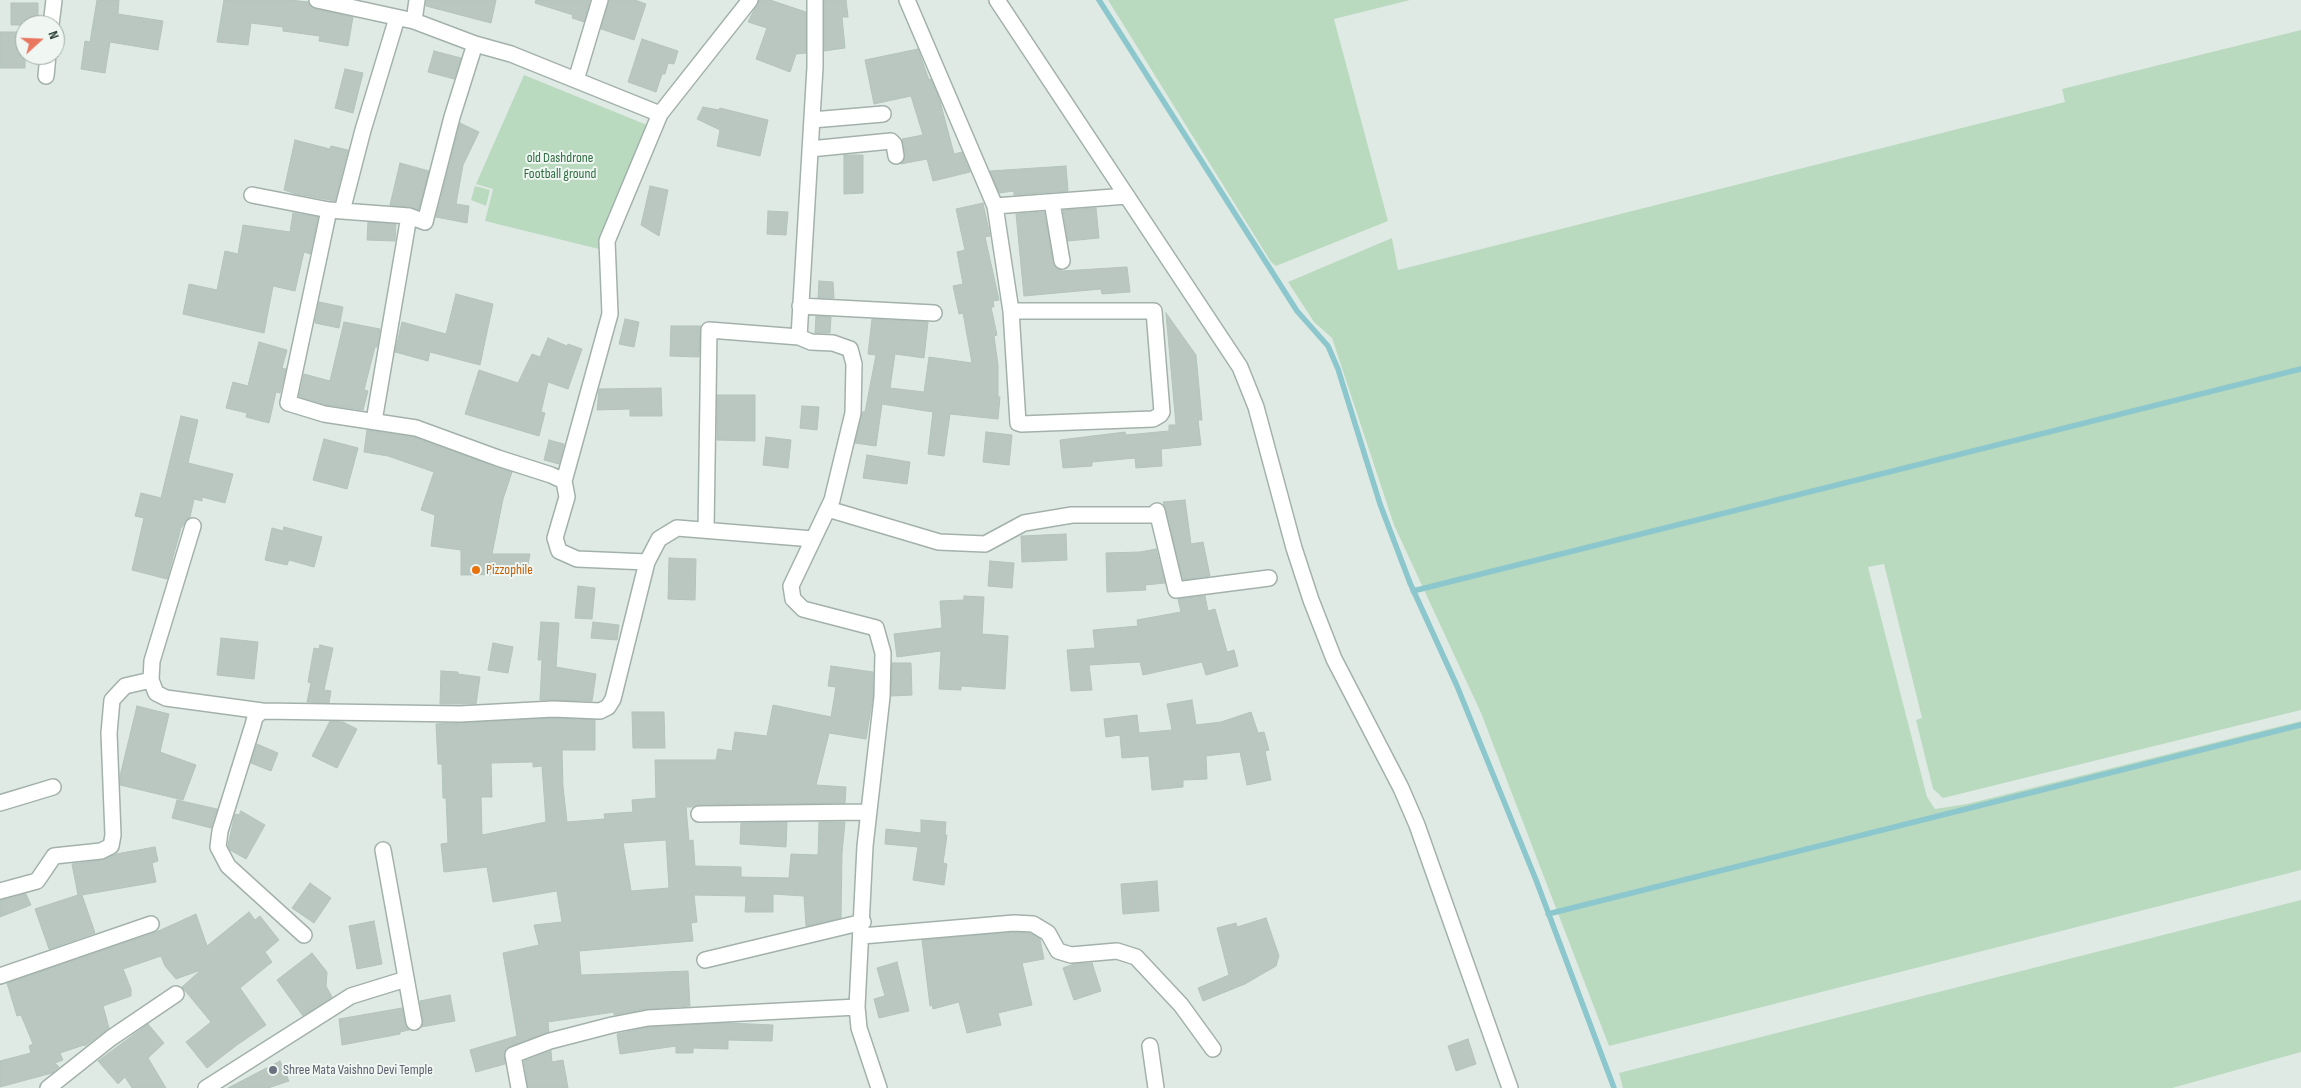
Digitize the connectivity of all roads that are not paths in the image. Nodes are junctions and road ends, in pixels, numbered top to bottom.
1 (54, 0) edge
2 (317, 0) edge
3 (417, 0) edge
4 (600, 0) edge
5 (750, 0) edge
6 (815, 0) edge
7 (908, 0) edge
8 (997, 0) edge
9 (53, 15) edge
10 (397, 18) junction
11 (414, 21) junction
12 (475, 44) junction
13 (47, 65) edge
14 (46, 76) dead end
15 (576, 80) junction
16 (660, 114) junction
17 (883, 114) dead end
18 (812, 120) junction
19 (810, 149) junction
20 (896, 156) dead end
21 (252, 195) dead end
22 (1127, 196) junction
23 (1052, 202) junction
24 (995, 206) junction
25 (336, 210) junction
26 (408, 216) junction
27 (1062, 261) dead end
28 (800, 306) junction
29 (1011, 311) junction
30 (934, 313) dead end
31 (799, 337) junction
32 (374, 421) junction
33 (564, 481) junction
34 (828, 509) junction
35 (193, 526) dead end
36 (706, 530) junction
37 (814, 539) junction
38 (647, 562) junction
39 (1269, 578) dead end
40 (151, 680) junction
41 (262, 711) junction
42 (53, 788) dead end
43 (0, 803) edge
44 (869, 812) junction
45 (699, 814) dead end
46 (383, 850) dead end
47 (0, 891) edge
48 (151, 924) dead end
49 (863, 929) junction
50 (304, 935) dead end
51 (705, 960) dead end
52 (0, 976) edge
53 (406, 979) junction
54 (176, 994) dead end
55 (858, 1007) junction
56 (414, 1022) dead end
57 (1150, 1046) dead end
58 (1213, 1049) dead end
59 (48, 1088) edge
60 (206, 1088) edge
61 (520, 1088) edge
62 (879, 1088) edge
63 (1156, 1088) edge
64 (1510, 1088) edge

1 - 9 street
2 - 10 street
3 - 11 street
4 - 15 street
5 - 16 street
6 - 18 street
7 - 24 street
8 - 22 street
10 - 11 street
10 - 25 street
11 - 12 street
12 - 15 street
12 - 26 street
13 - 14 street
15 - 16 street
16 - 33 street
17 - 18 street
18 - 19 street
19 - 20 street
19 - 28 street
21 - 25 street
22 - 23 street
22 - 64 street
23 - 24 street
23 - 27 street
24 - 29 street
25 - 26 street
25 - 32 street
26 - 32 street
28 - 30 street
28 - 31 street
29 - 29 street
31 - 34 street
31 - 36 street
32 - 33 street
33 - 38 street
34 - 37 street
34 - 39 street
35 - 40 street
36 - 37 street
36 - 38 street
37 - 44 street
38 - 41 street
40 - 41 street
40 - 47 street
41 - 50 street
42 - 43 street
44 - 45 street
44 - 49 street
46 - 53 street
48 - 52 street
49 - 51 street
49 - 55 street
49 - 58 street
53 - 56 street
53 - 60 street
54 - 59 street
55 - 61 street
55 - 62 street
57 - 63 street

